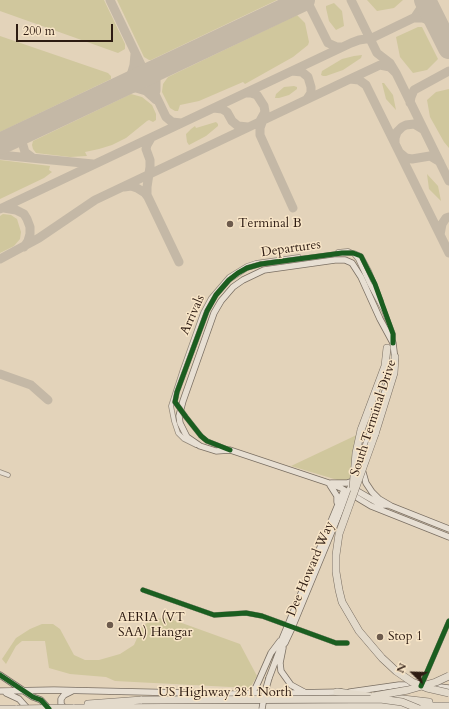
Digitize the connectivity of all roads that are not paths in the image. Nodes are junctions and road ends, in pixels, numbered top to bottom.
1 (234, 287) junction
2 (211, 298) junction
3 (383, 309) junction
4 (393, 343) junction
5 (387, 348) dead end
6 (395, 357) junction
7 (200, 446) junction
8 (230, 450) junction
9 (360, 457) junction
10 (0, 472) edge
11 (8, 475) dead end
12 (353, 481) junction
13 (329, 483) junction
14 (349, 492) junction
15 (366, 504) junction
16 (391, 506) junction
17 (340, 507) junction
18 (334, 514) junction
19 (449, 529) edge
20 (449, 537) edge
21 (330, 538) junction
22 (314, 569) junction
23 (143, 590) dead end
24 (449, 621) edge
25 (290, 627) junction
26 (283, 641) junction
27 (347, 643) dead end
28 (0, 676) edge
29 (449, 676) edge
30 (0, 683) edge
31 (421, 686) junction
32 (449, 689) edge
33 (74, 690) junction
34 (1, 691) edge
35 (26, 691) junction
36 (338, 692) junction
37 (306, 693) junction
38 (250, 694) junction
39 (33, 697) junction
40 (354, 698) junction
41 (449, 706) edge
42 (69, 707) edge
43 (0, 709) edge
44 (17, 709) edge
45 (28, 709) edge
46 (41, 709) edge
47 (50, 709) edge
48 (262, 709) edge
49 (419, 709) edge

1 - 2 street
1 - 4 main road
1 - 7 main road
2 - 3 street, Arrivals
2 - 7 street, Arrivals
3 - 4 street
3 - 8 street, Departures, bridge
4 - 6 main road, South Terminal Drive
5 - 14 highway, bridge
6 - 9 main road, South Terminal Drive
6 - 14 highway, bridge
7 - 8 main road
8 - 13 main road
9 - 12 main road, South Terminal Drive
9 - 16 main road
10 - 11 street
12 - 13 main road
12 - 14 main road, South Terminal Drive
13 - 14 main road
13 - 17 main road
14 - 15 main road
14 - 16 main road
14 - 17 main road, Dee Howard Way
14 - 32 highway, bridge
15 - 17 main road
15 - 20 main road
16 - 19 main road
17 - 18 main road, Dee Howard Way
17 - 21 main road, Dee Howard Way
18 - 21 main road
18 - 22 main road, Dee Howard Way
21 - 22 main road, Dee Howard Way
22 - 25 main road, Dee Howard Way
23 - 25 street
24 - 31 street
25 - 26 main road, Dee Howard Way
25 - 27 street
26 - 37 main road
26 - 38 main road
26 - 48 main road, Dee Howard Way, bridge
28 - 30 main road
28 - 35 main road
29 - 40 highway, bridge
31 - 32 main road, US Highway 281 North
31 - 36 main road, US Highway 281 North
33 - 35 main road, US Highway 281 North
33 - 38 main road, US Highway 281 North
33 - 42 main road
34 - 35 main road, US Highway 281 North
34 - 45 main road
35 - 39 main road
36 - 37 main road, US Highway 281 North
36 - 41 highway
37 - 38 main road, US Highway 281 North
39 - 46 main road
39 - 47 main road
40 - 42 highway, bridge
40 - 49 highway, bridge
41 - 42 highway
42 - 47 highway, bridge
43 - 44 highway
44 - 47 highway, bridge

